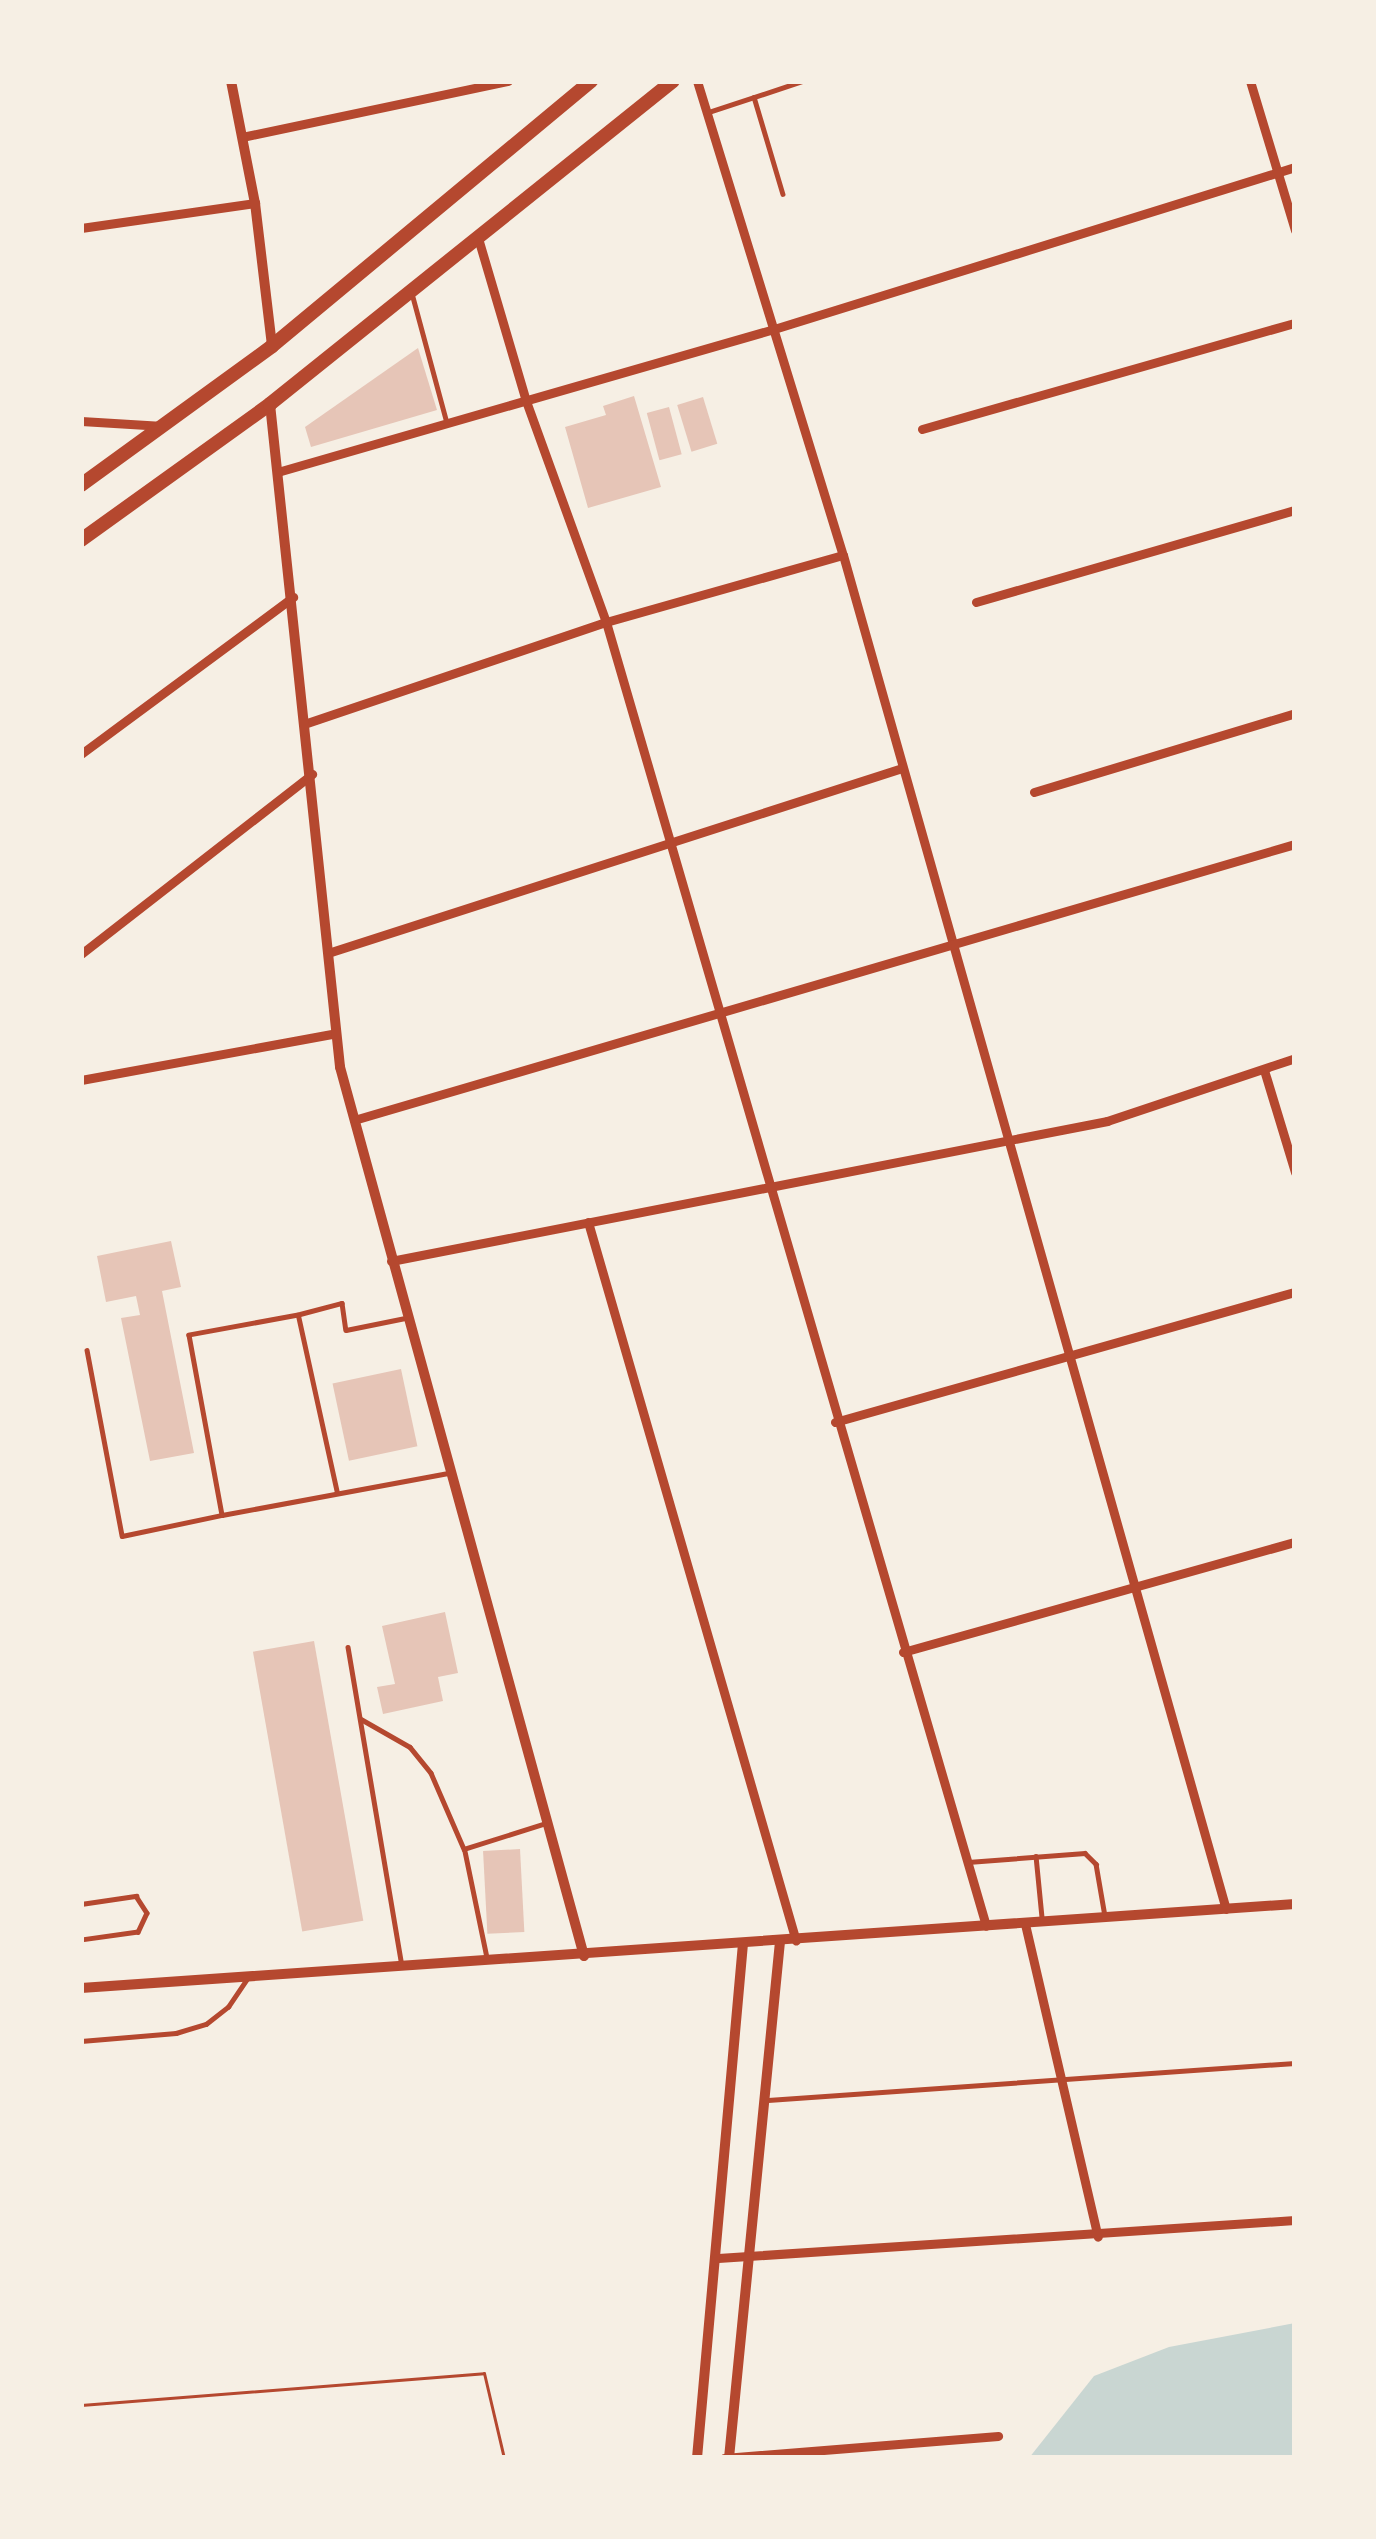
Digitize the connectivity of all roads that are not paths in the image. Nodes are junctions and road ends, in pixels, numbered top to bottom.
1 (231, 81) edge
2 (508, 81) edge
3 (591, 81) edge
4 (673, 81) edge
5 (698, 81) edge
6 (803, 81) edge
7 (1250, 81) edge
8 (754, 97) junction
9 (709, 112) junction
10 (242, 136) junction
11 (1295, 167) edge
12 (1278, 172) junction
13 (783, 194) dead end
14 (255, 203) junction
15 (81, 229) edge
16 (1295, 230) edge
17 (478, 238) junction
18 (411, 293) junction
19 (1295, 323) edge
20 (774, 328) junction
21 (272, 346) junction
22 (526, 401) junction
23 (270, 404) junction
24 (81, 422) edge
25 (447, 425) junction
26 (163, 426) junction
27 (922, 429) dead end
28 (281, 471) junction
29 (81, 485) edge
30 (1295, 510) edge
31 (81, 540) edge
32 (843, 555) junction
33 (293, 598) junction
34 (976, 602) dead end
35 (606, 622) junction
36 (1295, 713) edge
37 (307, 723) junction
38 (81, 754) edge
39 (902, 768) junction
40 (312, 774) junction
41 (1034, 792) dead end
42 (669, 843) junction
43 (1295, 844) edge
44 (954, 945) junction
45 (331, 952) junction
46 (81, 954) edge
47 (719, 1016) junction
48 (336, 1033) junction
49 (1295, 1058) edge
50 (1264, 1070) junction
51 (81, 1080) edge
52 (354, 1120) junction
53 (1006, 1138) junction
54 (1295, 1172) edge
55 (767, 1184) junction
56 (588, 1222) junction
57 (391, 1261) junction
58 (1295, 1292) edge
59 (298, 1315) junction
60 (405, 1318) junction
61 (86, 1350) dead end
62 (1067, 1357) junction
63 (835, 1421) junction
64 (449, 1473) junction
65 (337, 1493) junction
66 (222, 1515) junction
67 (1295, 1542) edge
68 (1132, 1587) junction
69 (347, 1647) dead end
70 (903, 1652) junction
71 (362, 1719) junction
72 (546, 1823) junction
73 (464, 1849) junction
74 (1036, 1856) junction
75 (968, 1862) junction
76 (81, 1904) edge
77 (1295, 1904) edge
78 (1226, 1909) junction
79 (1105, 1918) junction
80 (1043, 1922) junction
81 (1025, 1924) junction
82 (986, 1926) junction
83 (81, 1940) edge
84 (796, 1941) junction
85 (780, 1942) junction
86 (742, 1944) junction
87 (584, 1956) junction
88 (488, 1961) junction
89 (402, 1967) junction
90 (248, 1977) junction
91 (81, 1988) edge
92 (81, 2041) edge
93 (1295, 2063) edge
94 (1062, 2078) junction
95 (767, 2100) junction
96 (1295, 2220) edge
97 (1098, 2236) junction
98 (746, 2257) junction
99 (718, 2258) junction
100 (998, 2436) dead end
101 (697, 2458) edge
102 (727, 2458) edge

1 - 10 street
2 - 10 street
3 - 21 highway
4 - 17 highway
5 - 9 street
6 - 8 lane
7 - 12 street
8 - 9 lane
8 - 13 lane
9 - 20 street
10 - 14 street
11 - 12 street
12 - 16 street
12 - 20 street
14 - 15 street
14 - 21 street
17 - 18 highway
17 - 22 street
18 - 23 highway
18 - 25 lane
19 - 27 street
20 - 22 street
20 - 32 street
21 - 26 highway
22 - 25 street
22 - 35 street
23 - 28 street
23 - 31 highway
24 - 26 street
25 - 28 street
26 - 29 highway
28 - 33 street
30 - 34 street
32 - 35 street
32 - 39 street
33 - 37 street
33 - 38 street
35 - 37 street
35 - 42 street
36 - 41 street
37 - 40 street
39 - 42 street
39 - 44 street
40 - 45 street
40 - 46 street
42 - 45 street
42 - 47 street
43 - 44 street
44 - 47 street
44 - 53 street
45 - 48 street
47 - 52 street
47 - 55 street
48 - 51 street
48 - 52 street
49 - 50 street
50 - 53 street
50 - 54 street
52 - 57 street
53 - 55 street
53 - 62 street
55 - 56 street
55 - 63 street
56 - 57 street
56 - 84 street
57 - 60 street
58 - 62 street
59 - 60 lane
59 - 65 lane
59 - 66 lane
60 - 64 street
61 - 66 lane
62 - 63 street
62 - 68 street
63 - 70 street
64 - 65 lane
64 - 72 street
65 - 66 lane
67 - 68 street
68 - 70 street
68 - 78 street
69 - 71 lane
70 - 75 street
71 - 73 lane
71 - 89 lane
72 - 73 lane
72 - 87 street
73 - 88 lane
74 - 75 lane
74 - 79 lane
74 - 80 lane
75 - 82 street
76 - 83 lane
77 - 78 street
78 - 79 street
79 - 80 street
80 - 81 street
81 - 82 street
81 - 94 street
82 - 84 street
84 - 85 street
85 - 86 street
85 - 95 street
86 - 87 street
86 - 99 street
87 - 88 street
88 - 89 street
89 - 90 street
90 - 91 street
90 - 92 lane
93 - 94 lane
94 - 95 lane
94 - 97 street
95 - 98 street
96 - 97 street
97 - 98 street
98 - 99 street
98 - 102 street
99 - 101 street
100 - 102 street

